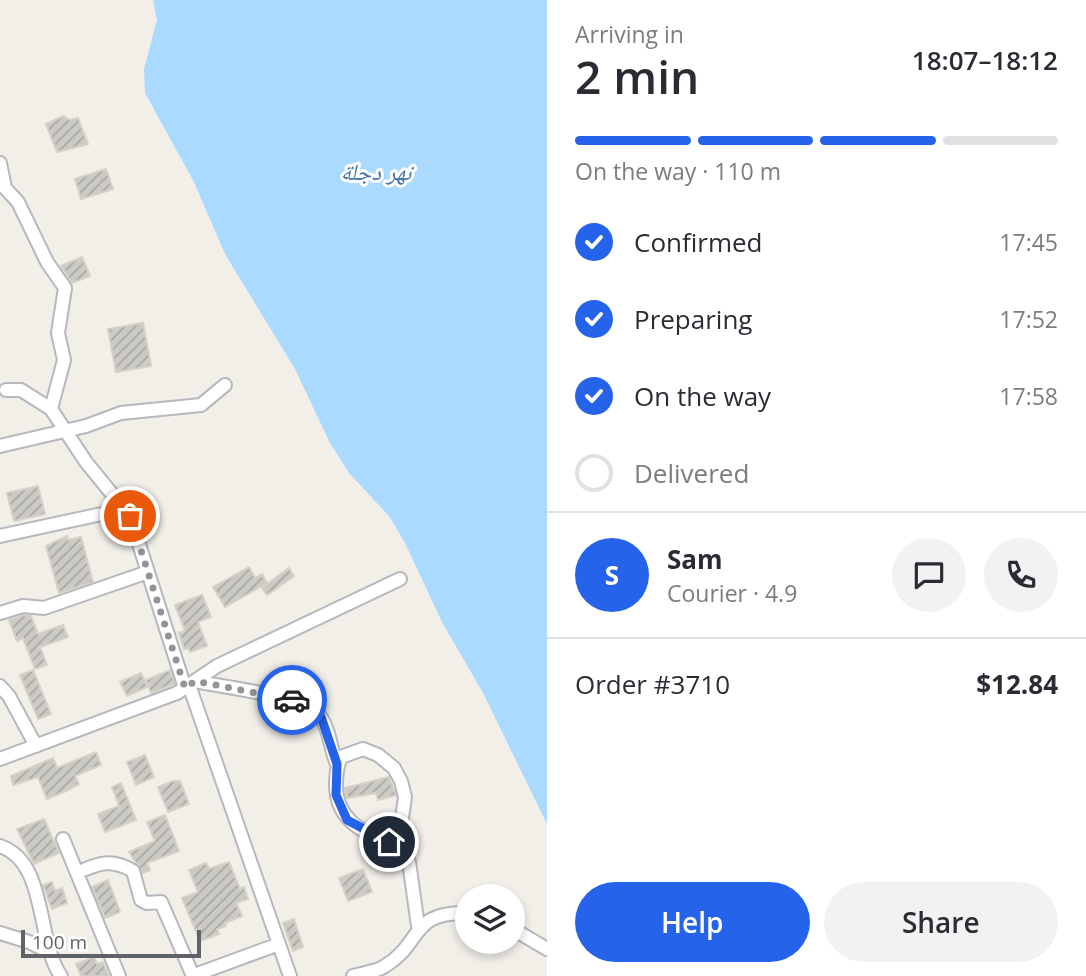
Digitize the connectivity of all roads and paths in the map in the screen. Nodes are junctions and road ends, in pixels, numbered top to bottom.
1 (0, 163) edge
2 (225, 385) dead end
3 (6, 390) dead end
4 (51, 409) junction
5 (66, 431) junction
6 (0, 446) edge
7 (125, 509) junction
8 (0, 536) edge
9 (148, 572) junction
10 (401, 579) dead end
11 (0, 613) edge
12 (190, 684) junction
13 (0, 686) edge
14 (36, 746) junction
15 (0, 759) edge
16 (337, 764) junction
17 (63, 839) dead end
18 (0, 846) edge
19 (404, 847) junction
20 (77, 873) junction
21 (455, 914) edge
22 (418, 926) junction
23 (0, 933) edge
24 (525, 936) edge
25 (279, 944) junction
26 (547, 949) edge
27 (48, 952) junction
28 (61, 976) edge
29 (119, 976) edge
30 (192, 976) edge
31 (289, 976) edge
32 (353, 976) edge

1 - 4 street
2 - 5 street
3 - 4 street
4 - 5 street
5 - 6 street
5 - 7 street
7 - 8 street
7 - 9 street
9 - 11 street
9 - 12 street
10 - 12 street
12 - 14 street
12 - 16 street
12 - 25 street
13 - 14 street
14 - 15 street
16 - 19 street
16 - 19 street
17 - 20 street
18 - 27 street
19 - 22 street
20 - 29 street
20 - 30 street
21 - 22 street
22 - 32 street
23 - 27 street
24 - 26 street
25 - 30 street
25 - 31 street
27 - 28 street

